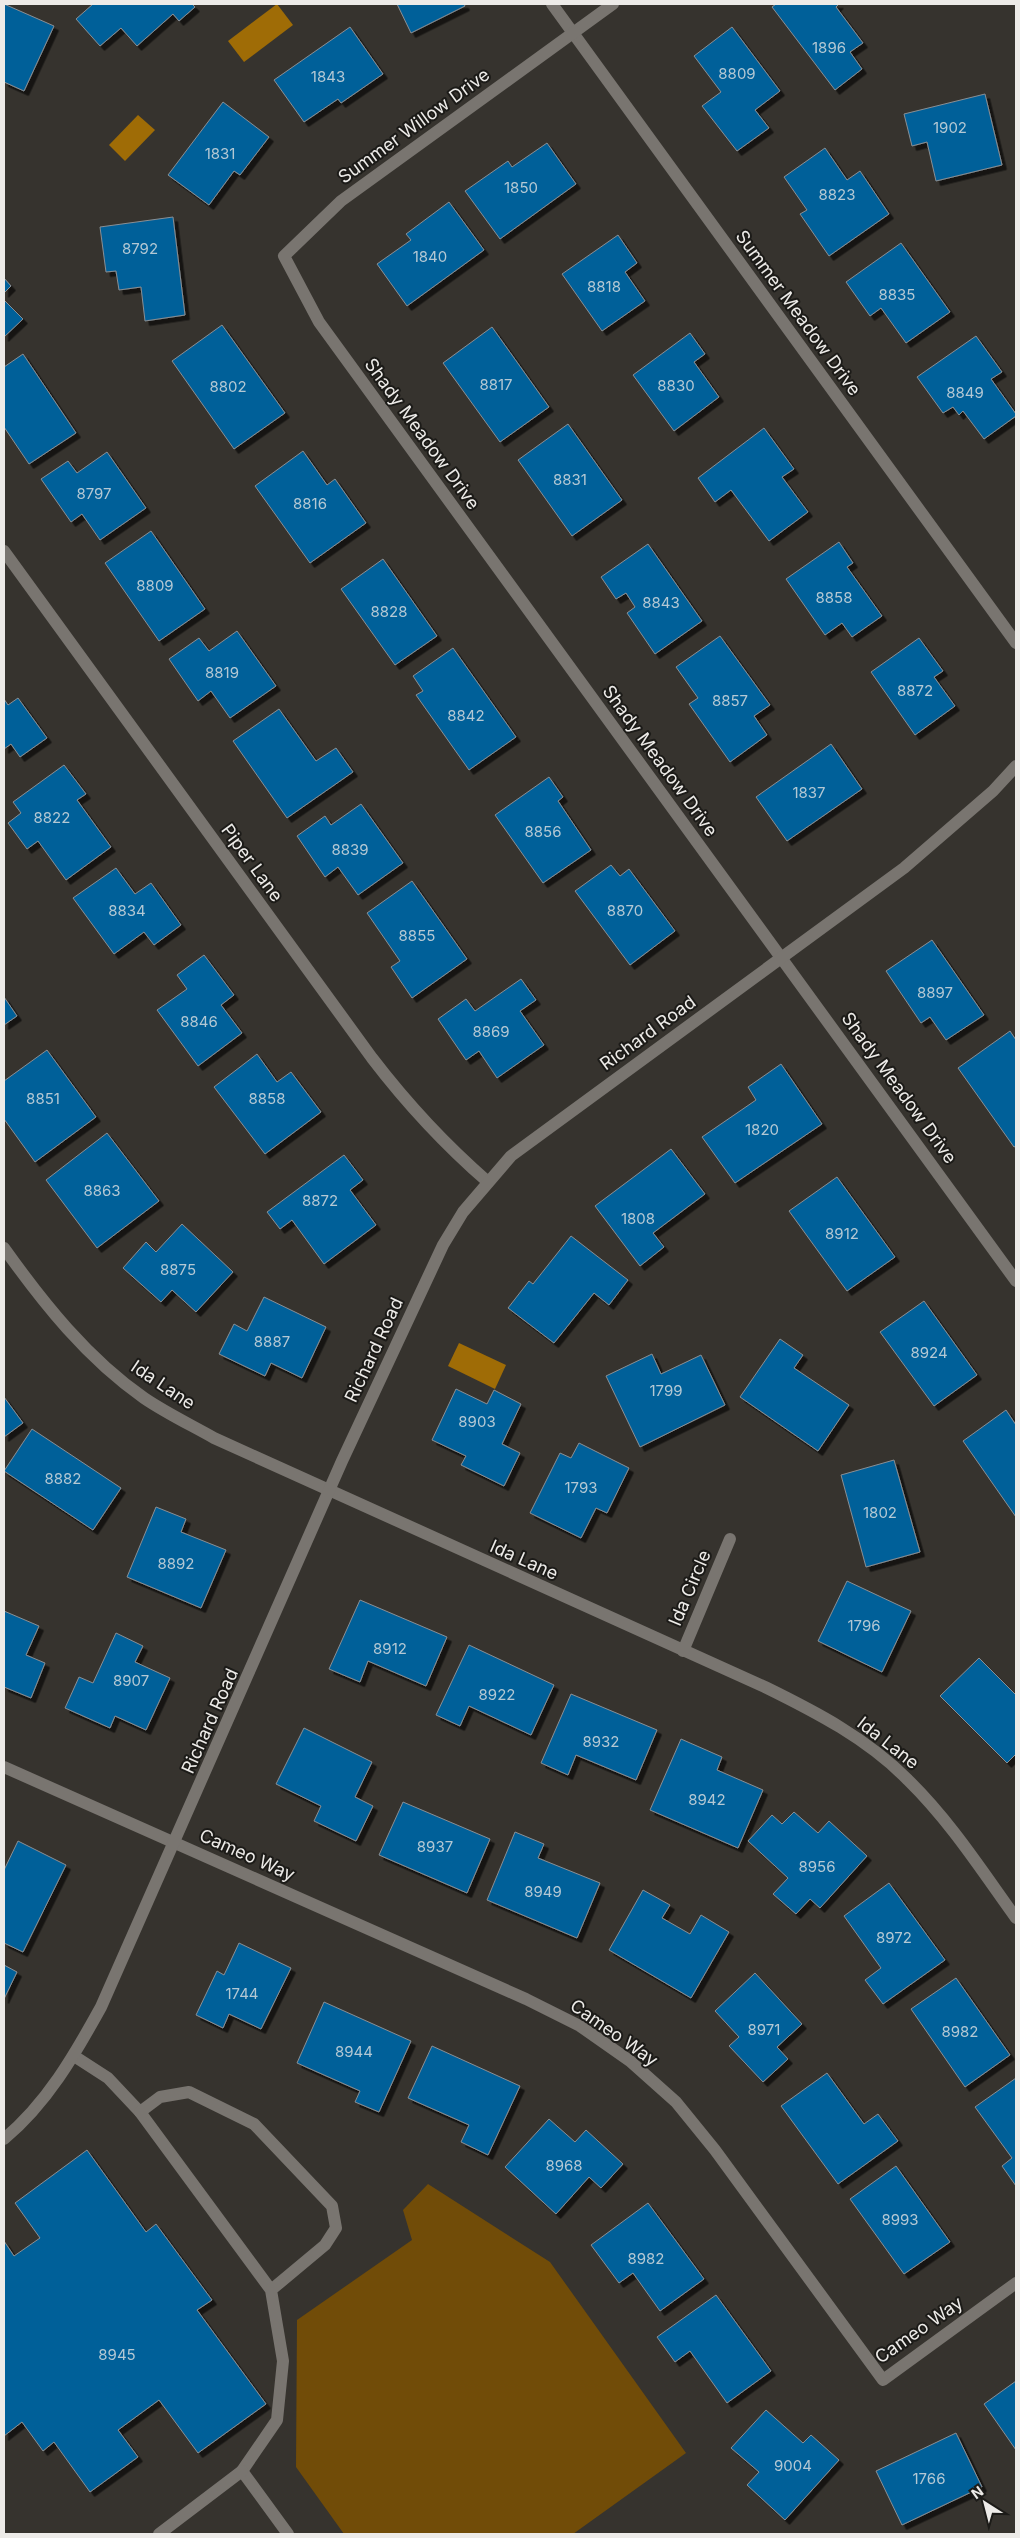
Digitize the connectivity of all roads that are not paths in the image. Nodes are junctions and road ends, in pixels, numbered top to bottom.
1 (552, 4) edge
2 (613, 4) edge
3 (572, 33) junction
4 (284, 256) joint
5 (4, 550) edge
6 (1016, 643) edge
7 (1016, 766) edge
8 (782, 957) junction
9 (488, 1182) junction
10 (4, 1248) edge
11 (1016, 1281) edge
12 (329, 1491) junction
13 (730, 1539) dead end
14 (683, 1651) junction
15 (4, 1767) edge
16 (175, 1843) junction
17 (1016, 1918) edge
18 (74, 2056) junction
19 (140, 2112) junction
20 (4, 2139) edge
21 (1016, 2283) edge
22 (271, 2290) junction
23 (242, 2471) junction
24 (159, 2534) edge
25 (288, 2534) edge

1 - 3 street, Summer Meadow Drive
2 - 3 street, Summer Willow Drive
3 - 4 street, Summer Willow Drive
3 - 6 street, Summer Meadow Drive
4 - 8 street, Shady Meadow Drive
5 - 9 street, Piper Lane
7 - 8 street, Richard Road
8 - 9 street, Richard Road
8 - 11 street, Shady Meadow Drive
9 - 12 street, Richard Road
10 - 12 street, Ida Lane
12 - 14 street, Ida Lane
12 - 16 street, Richard Road
13 - 14 street, Ida Circle
14 - 17 street, Ida Lane
15 - 16 street, Cameo Way
16 - 18 street, Richard Road
16 - 21 street, Cameo Way
18 - 19 street
18 - 20 street, Richard Road
19 - 22 street
19 - 22 street
22 - 23 street
23 - 24 street
23 - 25 street

